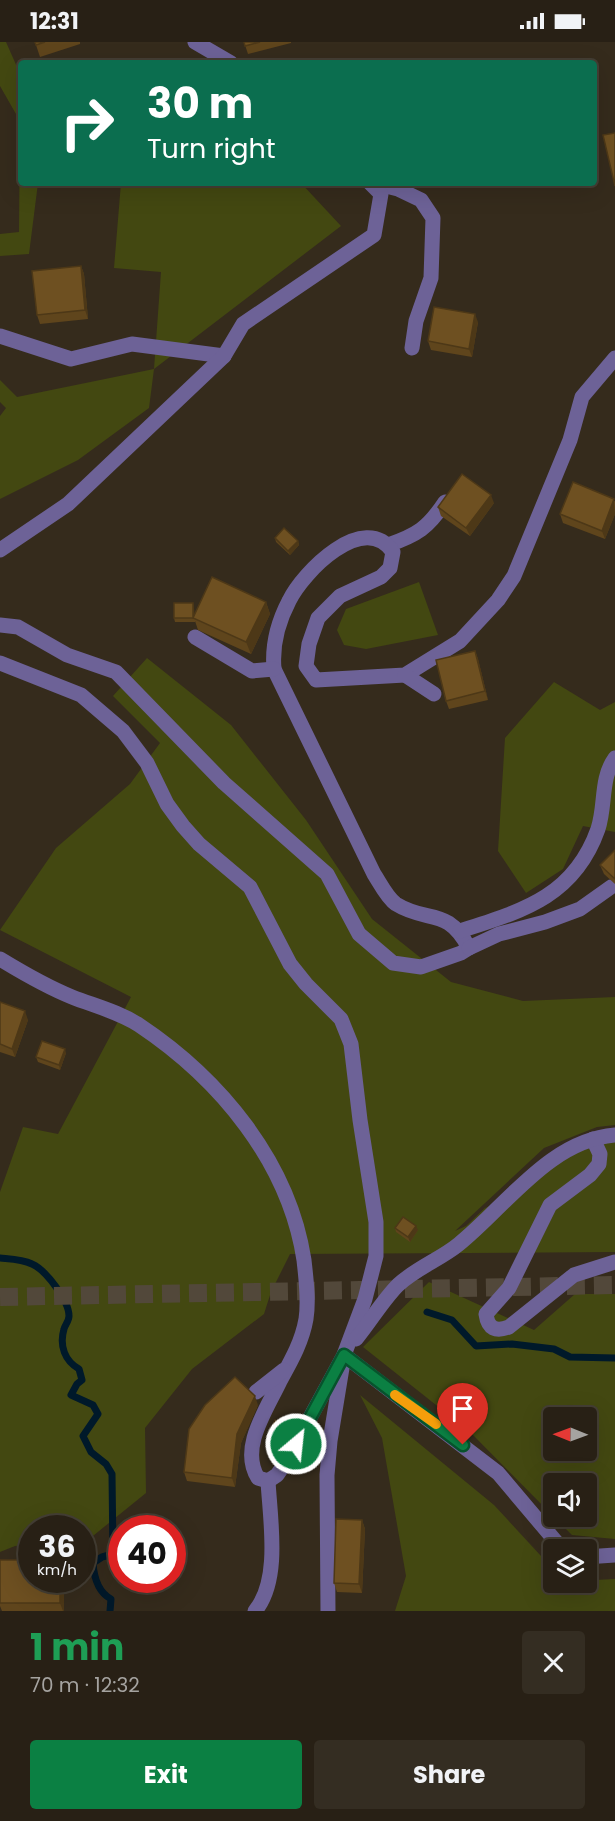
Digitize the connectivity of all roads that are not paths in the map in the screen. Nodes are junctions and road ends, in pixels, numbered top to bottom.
1 (195, 42) edge
2 (226, 60) edge
3 (374, 186) edge
4 (385, 186) edge
5 (0, 336) edge
6 (412, 348) dead end
7 (224, 356) junction
8 (615, 358) edge
9 (445, 502) edge
10 (388, 545) junction
11 (0, 550) edge
12 (0, 625) edge
13 (195, 637) edge
14 (0, 663) edge
15 (274, 669) junction
16 (405, 675) junction
17 (434, 694) dead end
18 (615, 758) edge
19 (611, 887) edge
20 (460, 931) junction
21 (469, 948) junction
22 (0, 959) edge
23 (615, 1136) edge
24 (593, 1139) junction
25 (615, 1262) edge
26 (344, 1355) junction
27 (288, 1367) junction
28 (256, 1392) dead end
29 (268, 1481) junction
30 (553, 1539) edge
31 (615, 1555) edge
32 (597, 1556) edge
33 (255, 1611) edge
34 (328, 1611) edge

1 - 2 street
3 - 7 street
4 - 6 street
5 - 7 street
7 - 11 street
8 - 16 street
9 - 10 street
10 - 15 street
10 - 16 street
12 - 21 street
13 - 15 street
14 - 26 street
15 - 20 street
16 - 17 street
18 - 20 street
19 - 21 street
20 - 21 street
22 - 27 street
23 - 24 street
24 - 25 street
24 - 26 street
26 - 29 street
26 - 30 street
26 - 34 street
27 - 28 street
27 - 29 street
29 - 33 street
31 - 32 street

